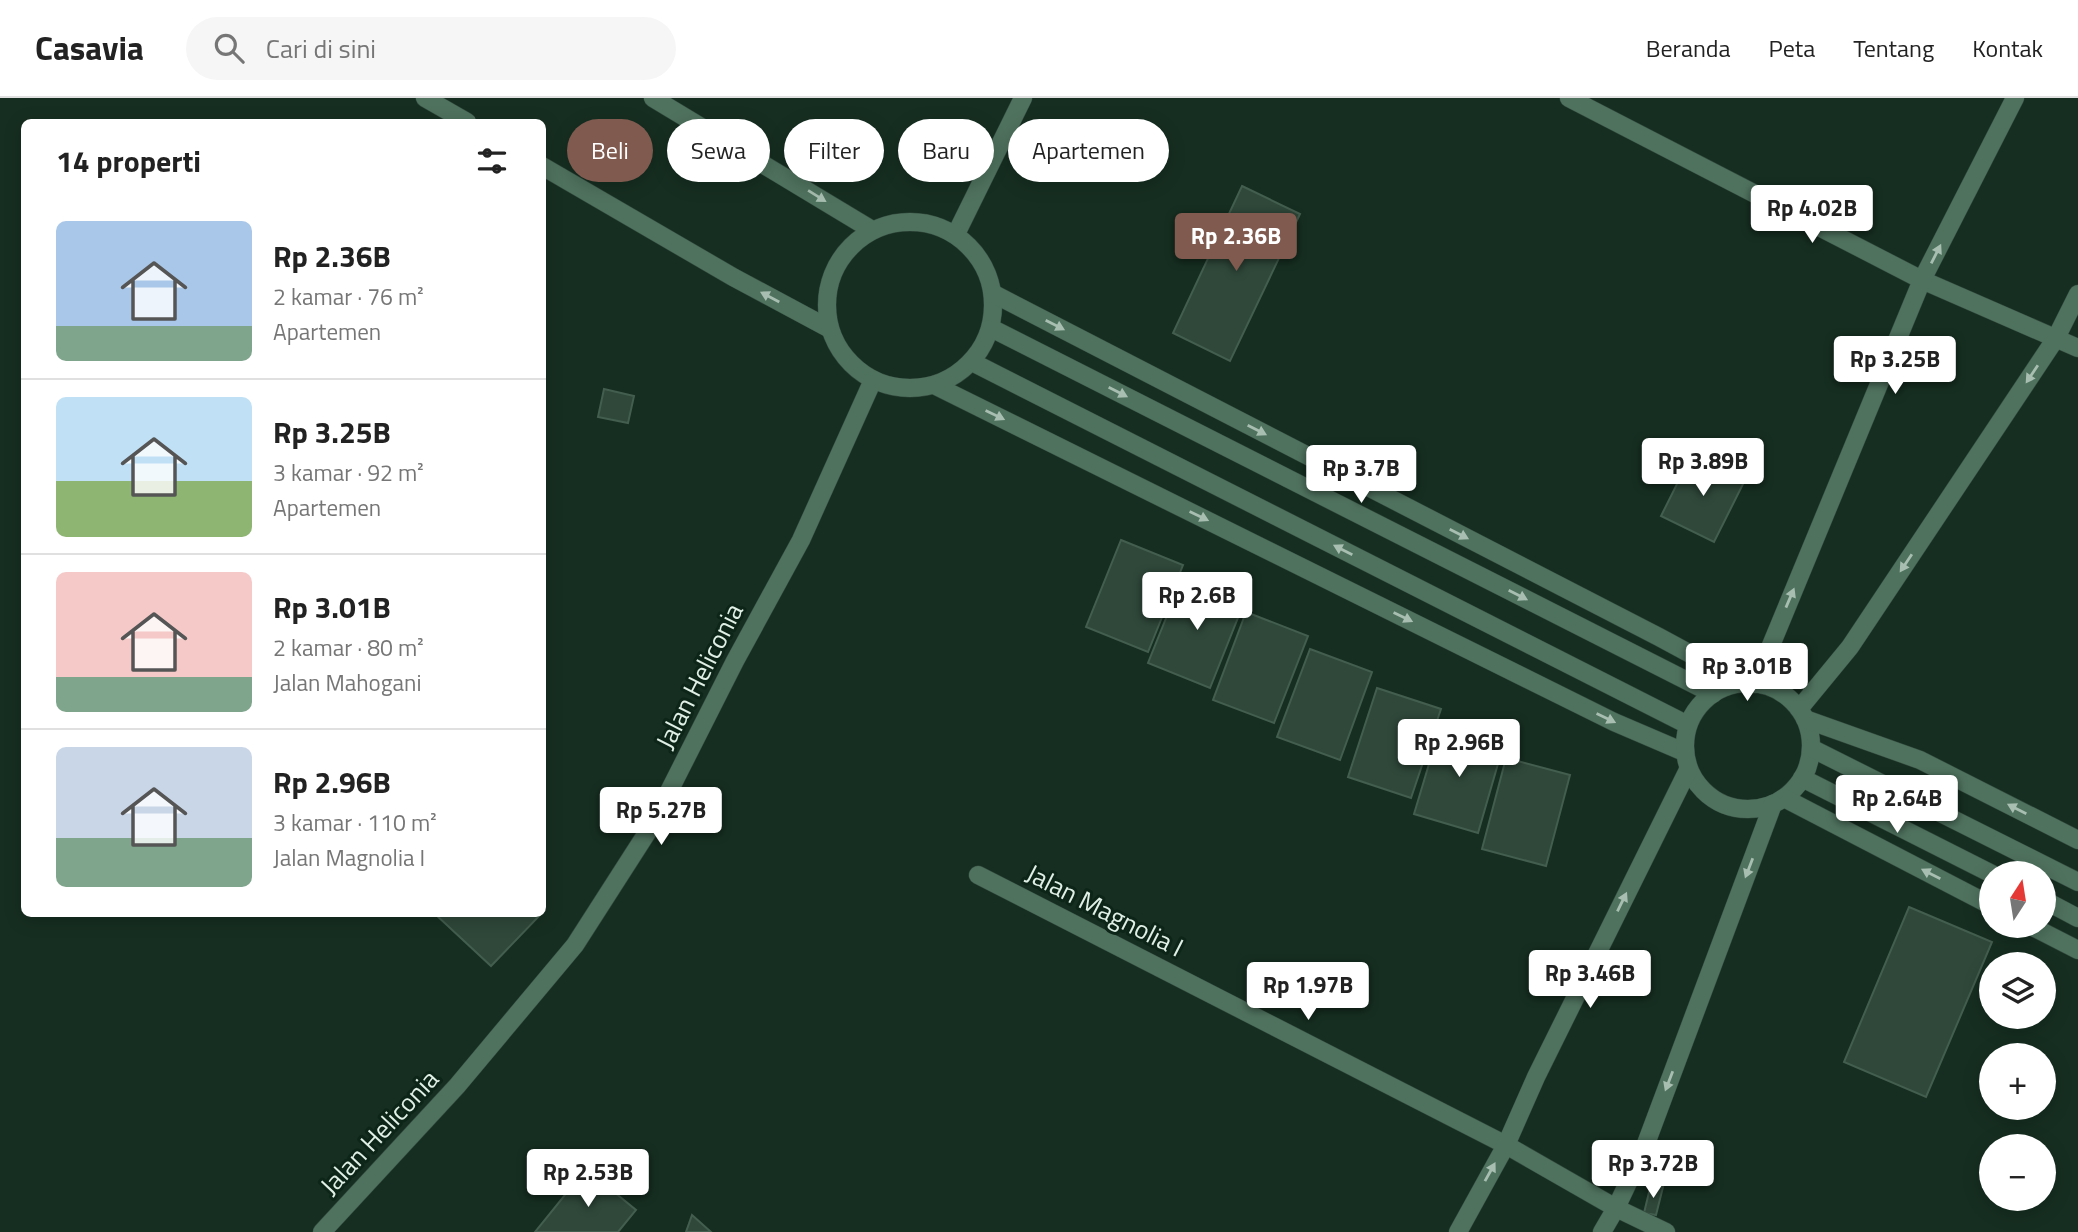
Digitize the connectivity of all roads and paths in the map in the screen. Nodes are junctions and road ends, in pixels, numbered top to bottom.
1 (425, 98) edge
2 (653, 98) edge
3 (1023, 98) edge
4 (1569, 98) edge
5 (2015, 98) edge
6 (462, 119) edge
7 (546, 168) edge
8 (872, 230) junction
9 (956, 234) junction
10 (1923, 281) junction
11 (994, 294) junction
12 (2078, 294) edge
13 (992, 328) junction
14 (830, 330) junction
15 (2056, 338) junction
16 (2078, 348) edge
17 (972, 362) junction
18 (873, 380) junction
19 (934, 385) junction
20 (1751, 684) junction
21 (1713, 694) junction
22 (1802, 714) junction
23 (1688, 725) junction
24 (1811, 748) junction
25 (1686, 761) junction
26 (1802, 778) junction
27 (1779, 801) junction
28 (2078, 840) edge
29 (1979, 867) edge
30 (978, 875) dead end
31 (2078, 882) edge
32 (1979, 900) edge
33 (2056, 906) edge
34 (2078, 918) edge
35 (2054, 938) edge
36 (2078, 950) edge
37 (1506, 1144) junction
38 (1616, 1208) junction
39 (322, 1232) edge
40 (1458, 1232) edge
41 (1602, 1232) edge
42 (1666, 1232) edge

1 - 6 street
2 -> 8 street
3 - 9 street
4 - 10 street
10 -> 5 street
14 -> 7 street
8 - 9 street
8 - 14 street
9 - 11 street
10 - 15 street
20 -> 10 street
11 - 13 street
11 -> 20 street
12 - 15 street
13 - 17 street
13 -> 21 street
14 - 18 street
15 - 16 street
15 -> 22 street
17 - 19 street
23 -> 17 street
18 - 19 street
18 - 39 street, Jalan Heliconia
19 -> 25 street
20 - 21 street
20 - 22 street
21 - 23 street
22 - 24 street
28 -> 22 street
23 - 25 street
24 - 26 street
24 - 31 street
25 - 27 street
37 -> 25 street
26 - 27 street
26 - 29 street
32 -> 27 street
27 -> 38 street
30 - 37 street, Jalan Magnolia I
33 - 34 street
35 - 36 street
37 - 38 street, Jalan Magnolia I
40 -> 37 street
38 - 41 street
38 - 42 street, Jalan Magnolia I

